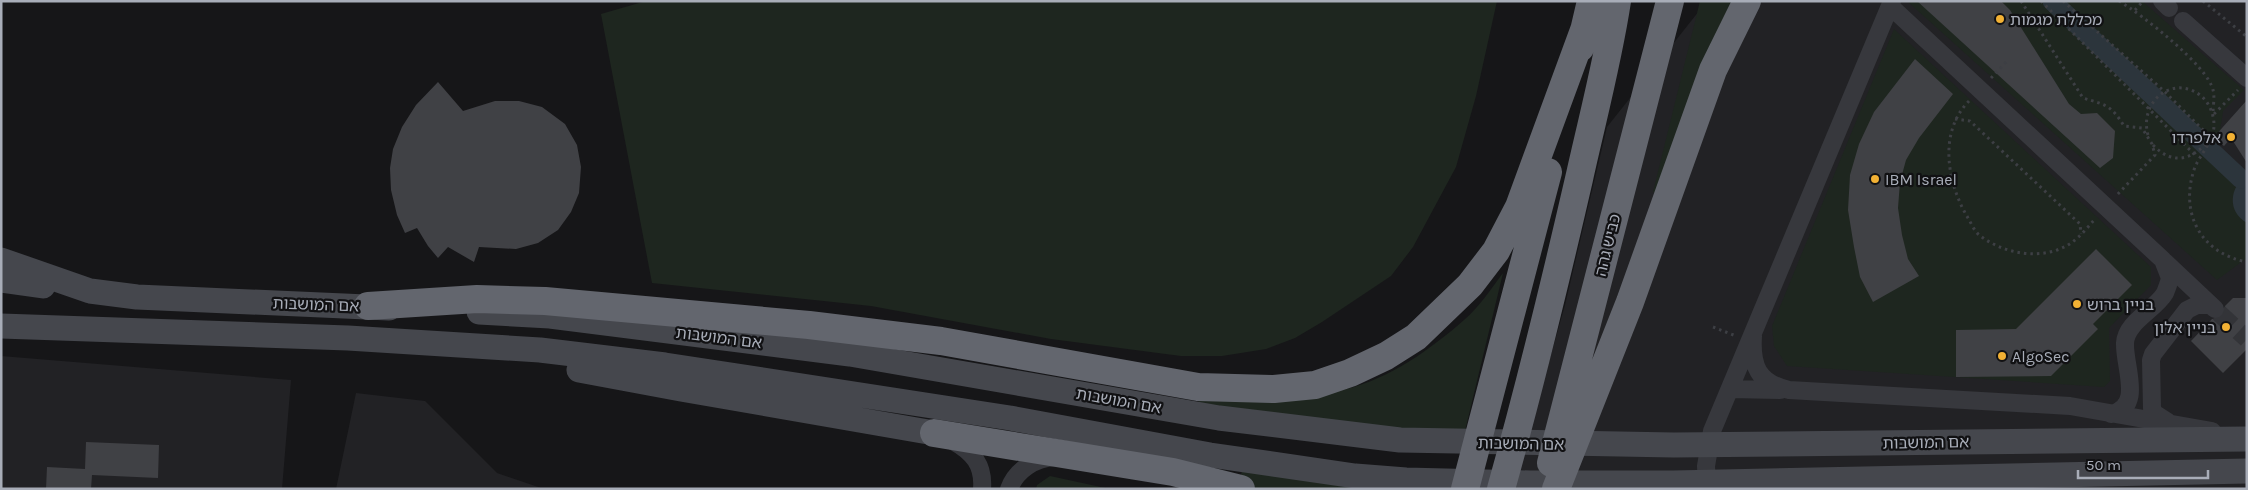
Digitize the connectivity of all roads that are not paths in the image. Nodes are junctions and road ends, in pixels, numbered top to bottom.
1 (1591, 1) edge
2 (1617, 1) edge
3 (1670, 1) edge
4 (1747, 1) edge
5 (1891, 4) edge
6 (2183, 21) dead end
7 (1584, 30) junction
8 (2242, 85) edge
9 (2163, 260) junction
10 (3, 274) edge
11 (368, 306) junction
12 (1, 308) edge
13 (1, 326) edge
14 (157, 330) junction
15 (1752, 339) junction
16 (487, 347) junction
17 (1730, 389) junction
18 (1789, 390) junction
19 (2112, 414) junction
20 (2174, 424) junction
21 (934, 432) junction
22 (2247, 438) edge
23 (1075, 456) junction
24 (2247, 471) edge
25 (1862, 483) edge
26 (1935, 483) edge
27 (982, 489) edge
28 (1009, 489) edge
29 (1241, 489) edge
30 (1465, 489) edge
31 (1502, 489) edge
32 (1544, 489) edge
33 (1556, 489) edge
34 (1707, 489) edge

1 - 7 highway
2 - 31 highway
3 - 32 highway, כביש גהה
4 - 33 highway
5 - 9 street
5 - 15 street
6 - 8 street
7 - 11 highway
7 - 30 highway
9 - 19 street
9 - 20 street
10 - 11 main road, אם המושבות
11 - 22 main road, אם המושבות
12 - 14 main road
13 - 14 main road, אם המושבות
14 - 16 main road, אם המושבות
15 - 17 street
15 - 18 street
16 - 21 main road
16 - 25 main road, אם המושבות
17 - 18 street
17 - 34 street
18 - 19 street
19 - 20 street
20 - 22 street
21 - 23 highway
21 - 27 street
23 - 28 street
23 - 29 highway
24 - 26 main road, אם המושבות
25 - 26 main road, אם המושבות

